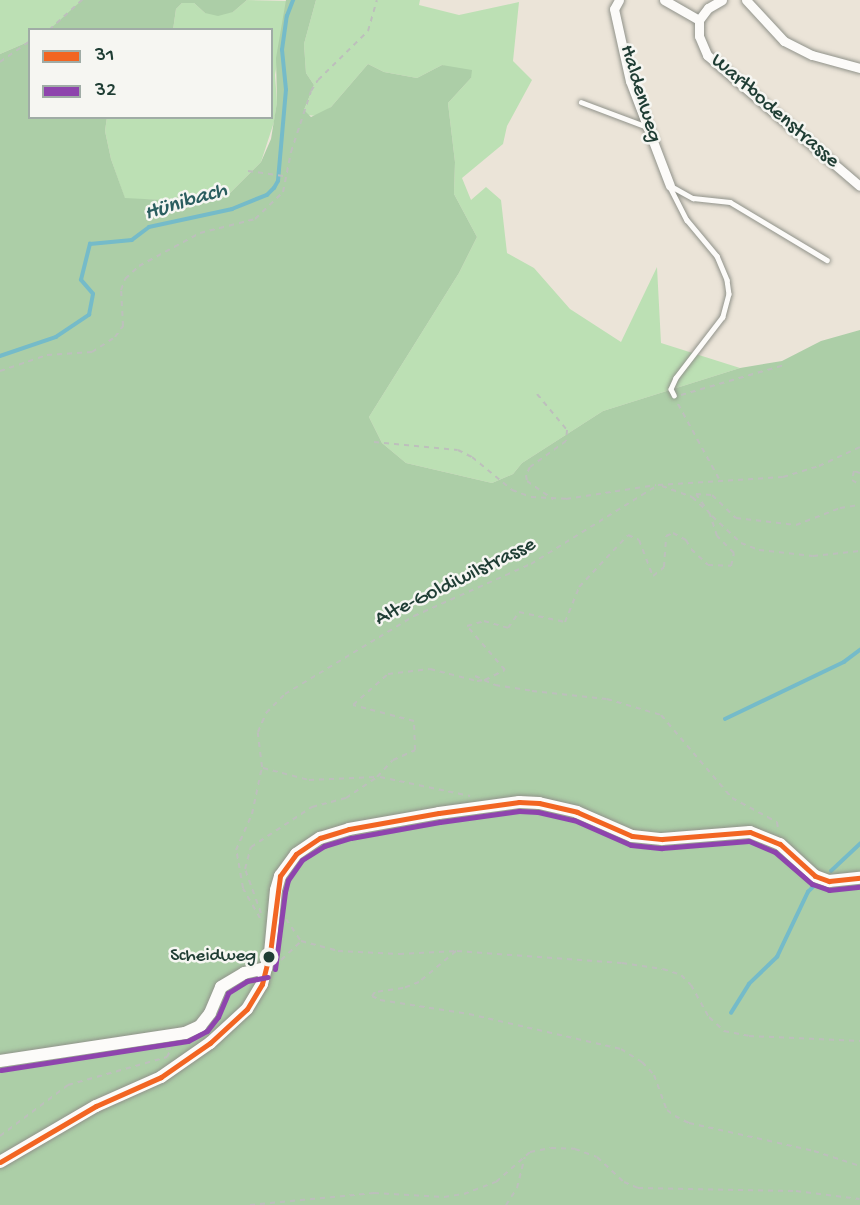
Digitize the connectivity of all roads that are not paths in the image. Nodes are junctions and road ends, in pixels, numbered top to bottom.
1 (617, 0) edge
2 (664, 0) edge
3 (722, 0) edge
4 (746, 0) edge
5 (699, 20) junction
6 (860, 68) edge
7 (581, 102) dead end
8 (645, 126) junction
9 (670, 186) junction
10 (860, 186) edge
11 (827, 260) dead end
12 (674, 395) road end
13 (860, 878) edge
14 (266, 968) junction
15 (0, 1061) edge
16 (0, 1162) edge

1 - 8 street, Haldenweg
2 - 5 street
3 - 5 street
4 - 6 street
5 - 10 street, Wartbodenstrasse
7 - 8 lane
8 - 9 street, Haldenweg
9 - 11 lane
9 - 12 lane, Haldenweg
13 - 14 street
14 - 15 street
14 - 16 street

